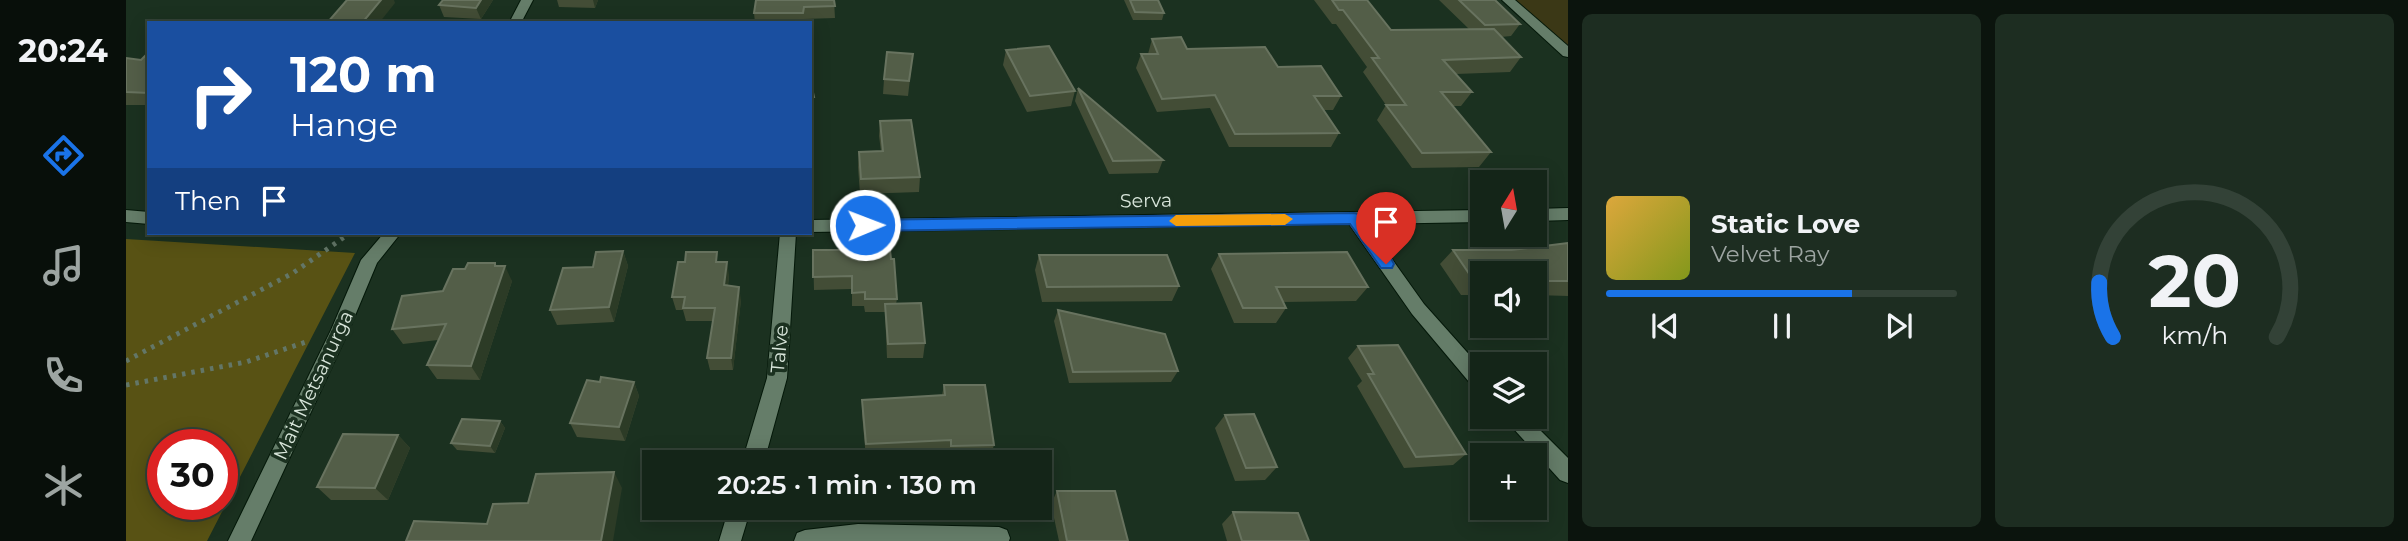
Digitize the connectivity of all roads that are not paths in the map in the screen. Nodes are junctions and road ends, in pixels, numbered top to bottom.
1 (527, 0) edge
2 (1508, 0) edge
3 (515, 21) edge
4 (1568, 53) edge
5 (1547, 215) edge
6 (1568, 215) edge
7 (126, 216) edge
8 (1470, 216) edge
9 (147, 218) edge
10 (1354, 218) junction
11 (812, 226) edge
12 (391, 235) edge
13 (788, 235) edge
14 (1470, 369) edge
15 (1525, 429) edge
16 (756, 450) edge
17 (1568, 473) edge
18 (736, 520) edge
19 (999, 538) dead end
20 (239, 541) edge
21 (730, 541) edge
22 (805, 541) edge

1 - 3 street
2 - 4 street
5 - 6 street
7 - 9 street
8 - 10 street, Serva
10 - 11 street, Serva
10 - 14 street
12 - 20 street, Mait Metsanurga
13 - 16 street, Talve
15 - 17 street
18 - 21 street
19 - 22 street

